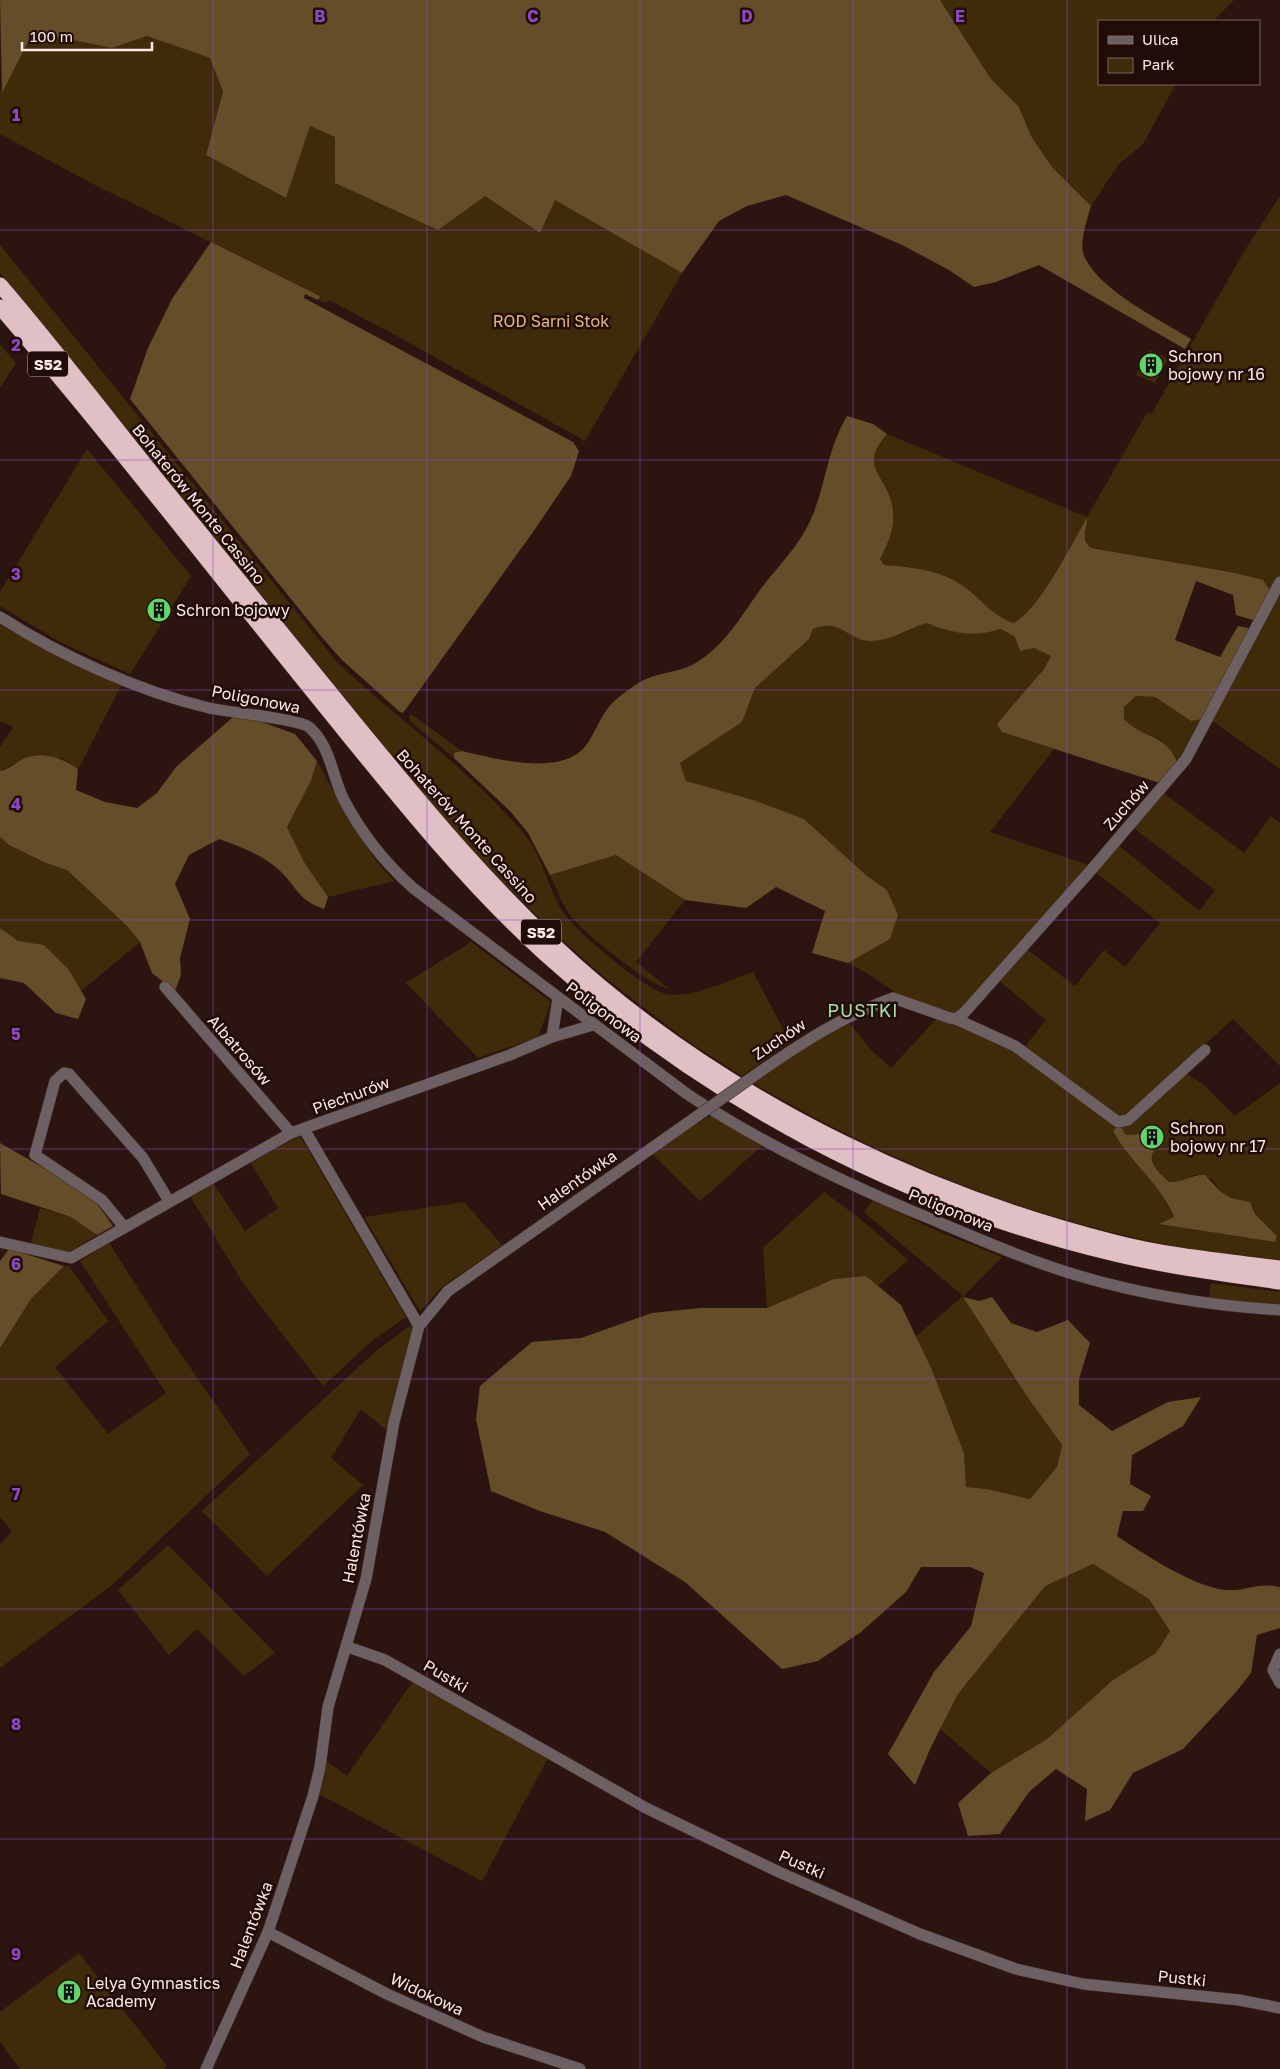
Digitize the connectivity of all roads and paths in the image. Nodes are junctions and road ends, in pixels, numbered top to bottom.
1 (0, 285) edge
2 (0, 307) edge
3 (1279, 587) edge
4 (0, 618) edge
5 (165, 987) dead end
6 (558, 998) junction
7 (956, 1018) junction
8 (593, 1025) junction
9 (552, 1037) junction
10 (1204, 1050) dead end
11 (686, 1124) joint
12 (304, 1128) junction
13 (291, 1133) junction
14 (169, 1201) junction
15 (124, 1227) junction
16 (0, 1242) edge
17 (1280, 1268) edge
18 (1280, 1282) edge
19 (1280, 1310) edge
20 (419, 1326) junction
21 (348, 1647) junction
22 (1280, 1654) edge
23 (1280, 1682) edge
24 (268, 1932) junction
25 (1280, 2008) edge
26 (206, 2069) edge
27 (580, 2069) edge

1 - 17 highway, Bohaterów Monte Cassino / S52
2 - 18 highway, Bohaterów Monte Cassino / S52
3 - 7 street, Zuchów
4 - 6 street, Poligonowa
5 - 13 street, Albatrosów
6 - 8 street, Poligonowa
6 - 9 street
7 - 10 street, Zuchów
7 - 11 street, Zuchów, bridge
8 - 9 street, Piechurów
8 - 19 street, Poligonowa
9 - 12 street, Piechurów
11 - 20 street, Halentówka
12 - 13 street, Piechurów
12 - 20 street
13 - 14 street, Piechurów
14 - 15 street, Piechurów
14 - 15 street
15 - 16 street, Piechurów
20 - 21 street, Halentówka
21 - 24 street, Halentówka
21 - 25 street, Pustki
22 - 23 street
24 - 26 street, Halentówka
24 - 27 street, Widokowa

